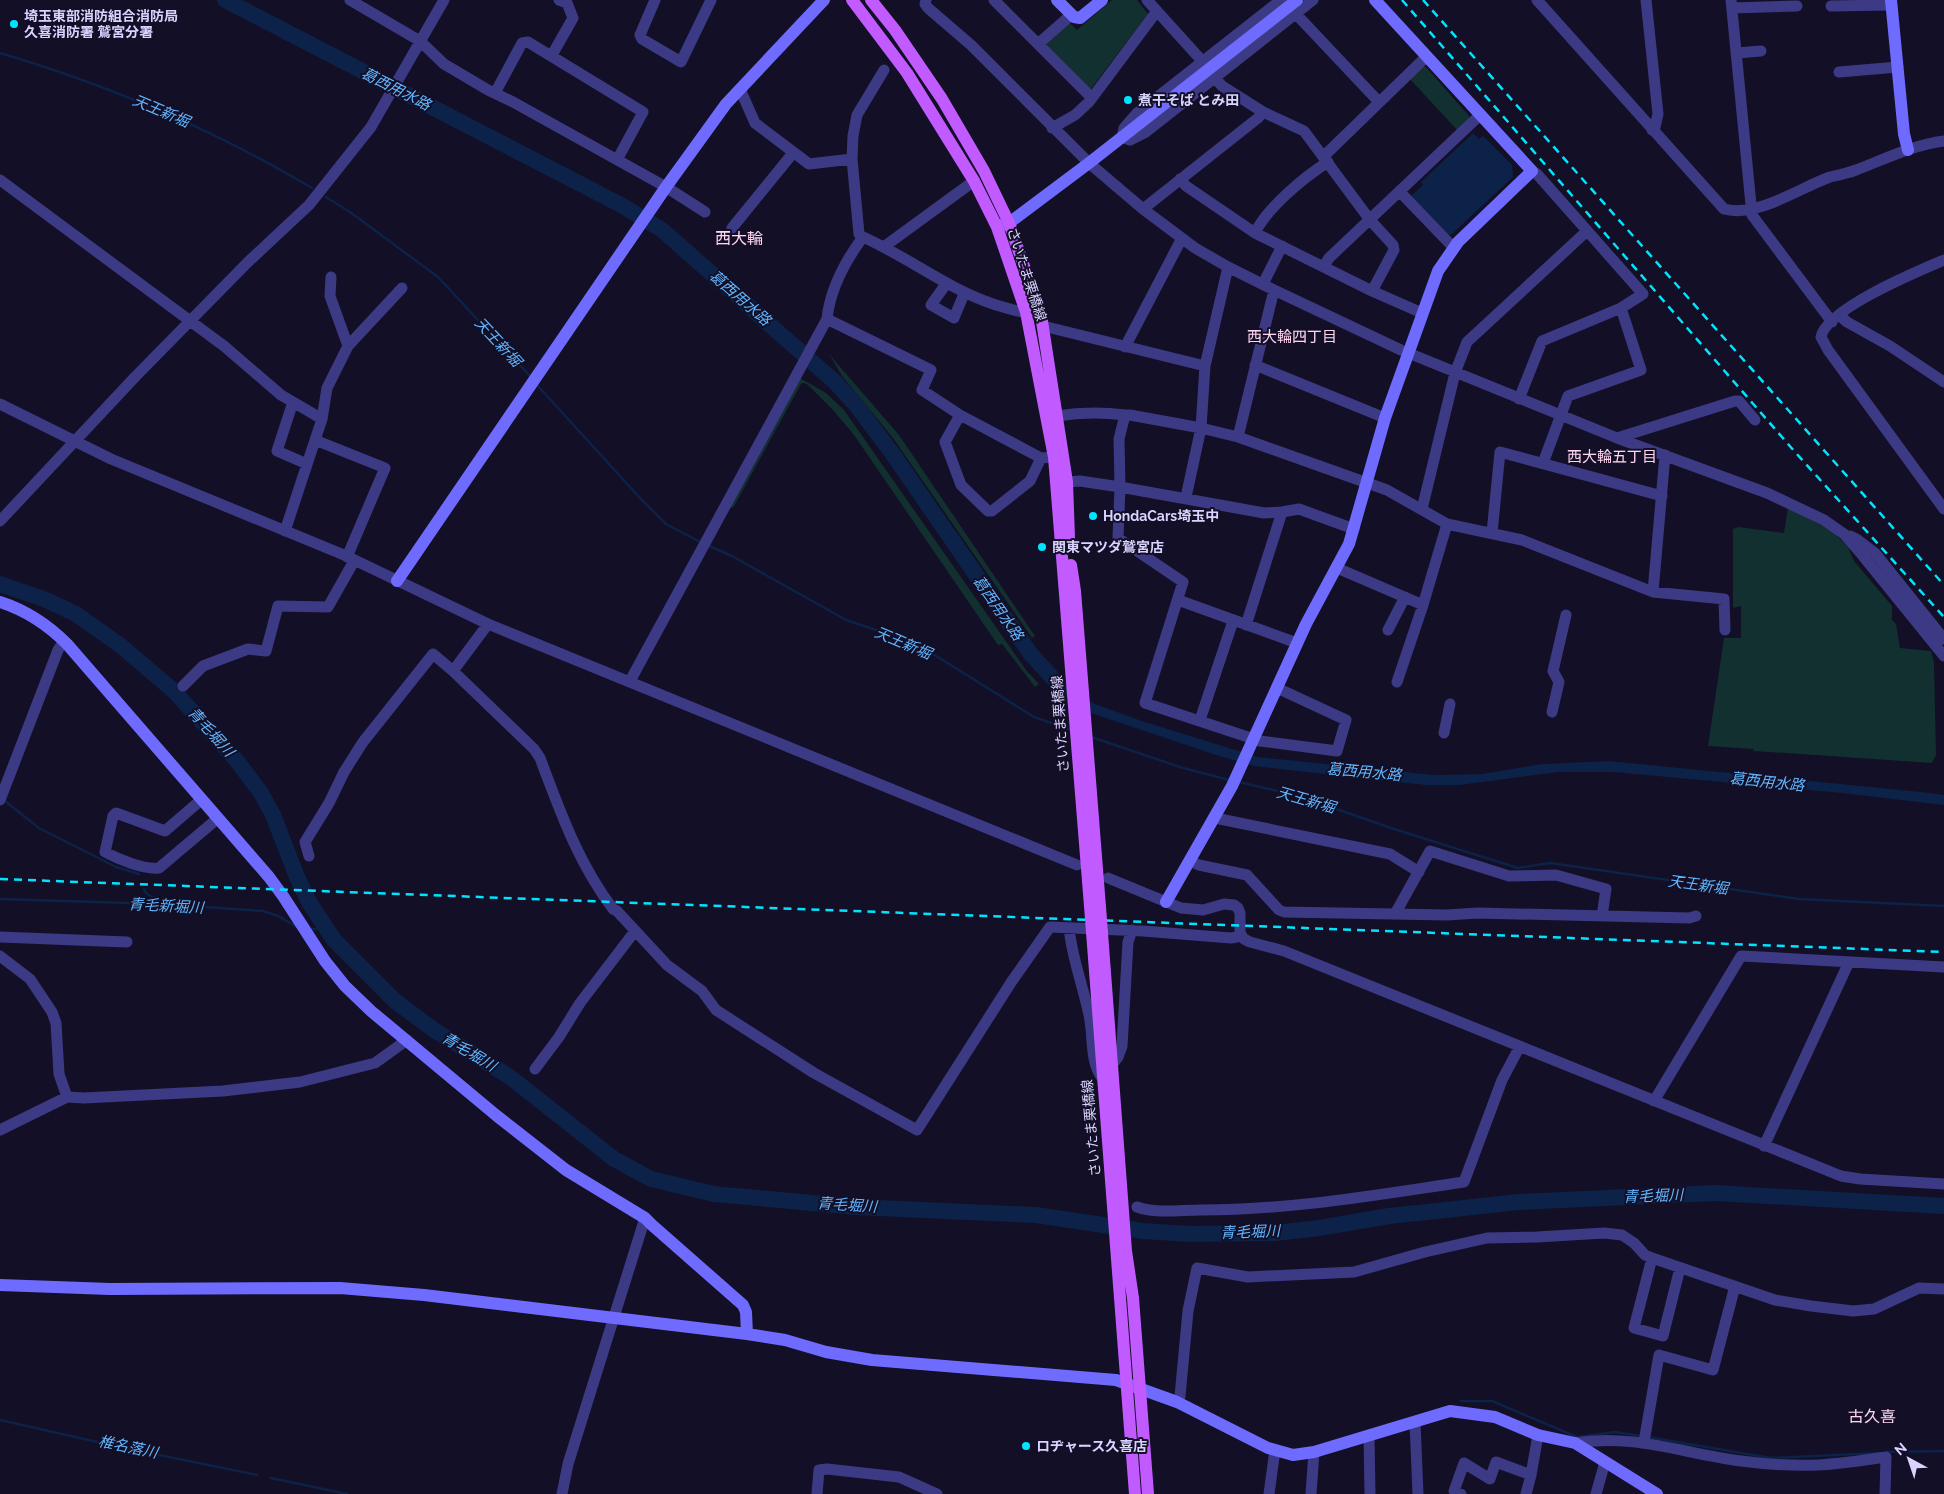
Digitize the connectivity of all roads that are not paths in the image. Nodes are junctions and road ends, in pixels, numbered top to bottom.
1 (350, 0) edge
2 (444, 0) edge
3 (559, 0) edge
4 (655, 0) edge
5 (711, 0) edge
6 (824, 0) edge
7 (852, 0) edge
8 (871, 0) edge
9 (926, 0) edge
10 (994, 0) edge
11 (1057, 0) edge
12 (1102, 0) edge
13 (1147, 0) edge
14 (1281, 0) edge
15 (1297, 0) edge
16 (1313, 0) edge
17 (1375, 0) edge
18 (1538, 0) edge
19 (1646, 0) edge
20 (1891, 3) edge
21 (1732, 4) edge
22 (1796, 6) dead end
23 (1831, 6) dead end
24 (1157, 11) junction
25 (1296, 14) junction
26 (1071, 15) junction
27 (420, 41) junction
28 (1038, 44) junction
29 (1761, 51) dead end
30 (1737, 53) junction
31 (552, 55) junction
32 (1427, 56) junction
33 (1203, 62) junction
34 (1898, 67) junction
35 (884, 70) dead end
36 (1839, 72) dead end
37 (1214, 77) junction
38 (740, 90) junction
39 (495, 93) junction
40 (1092, 98) junction
41 (1379, 102) junction
42 (1263, 112) junction
43 (1480, 115) junction
44 (1052, 128) junction
45 (1652, 130) junction
46 (1122, 138) junction
47 (1944, 141) edge
48 (1908, 150) junction
49 (793, 153) junction
50 (852, 159) junction
51 (1326, 159) junction
52 (617, 160) junction
53 (1089, 163) junction
54 (1532, 171) junction
55 (1180, 179) junction
56 (0, 180) edge
57 (974, 181) junction
58 (666, 187) junction
59 (1400, 192) junction
60 (1143, 209) junction
61 (1751, 209) junction
62 (705, 212) dead end
63 (1370, 220) junction
64 (1002, 225) junction
65 (732, 228) dead end
66 (1587, 231) junction
67 (1255, 233) junction
68 (1182, 238) junction
69 (862, 239) junction
70 (885, 246) junction
71 (1282, 246) junction
72 (1452, 248) junction
73 (1944, 260) edge
74 (1324, 266) junction
75 (1228, 267) junction
76 (331, 276) dead end
77 (946, 284) junction
78 (1263, 284) junction
79 (402, 288) dead end
80 (1274, 290) junction
81 (1372, 291) junction
82 (964, 294) junction
83 (1621, 308) junction
84 (1026, 312) junction
85 (1422, 313) junction
86 (1836, 318) junction
87 (827, 319) junction
88 (190, 321) junction
89 (1042, 326) junction
90 (348, 346) junction
91 (1125, 347) junction
92 (1407, 352) junction
93 (1255, 365) junction
94 (1205, 366) junction
95 (1455, 373) junction
96 (1944, 382) edge
97 (1519, 399) junction
98 (293, 402) junction
99 (0, 404) edge
100 (960, 415) junction
101 (1126, 415) junction
102 (1560, 415) junction
103 (1057, 416) junction
104 (1385, 418) junction
105 (322, 419) junction
106 (1754, 420) dead end
107 (1201, 428) junction
108 (1238, 437) junction
109 (1617, 438) junction
110 (315, 440) junction
111 (76, 441) junction
112 (1665, 455) junction
113 (1048, 457) junction
114 (1543, 463) junction
115 (307, 464) junction
116 (1067, 482) junction
117 (1366, 482) junction
118 (1120, 486) junction
119 (1662, 496) junction
120 (1186, 497) junction
121 (1422, 509) junction
122 (1944, 509) edge
123 (1282, 512) junction
124 (0, 521) edge
125 (1447, 524) junction
126 (1354, 529) junction
127 (285, 531) junction
128 (1492, 533) junction
129 (1844, 534) junction
130 (351, 559) junction
131 (1337, 568) junction
132 (397, 581) junction
133 (1888, 587) junction
134 (1653, 592) junction
135 (1404, 597) junction
136 (1178, 600) junction
137 (1911, 600) junction
138 (0, 602) edge
139 (1423, 604) junction
140 (1566, 615) dead end
141 (1233, 621) junction
142 (488, 624) junction
143 (1246, 625) junction
144 (1388, 630) dead end
145 (1725, 630) dead end
146 (1944, 639) edge
147 (64, 641) junction
148 (1298, 643) junction
149 (1944, 656) edge
150 (453, 671) junction
151 (1077, 676) junction
152 (630, 681) junction
153 (1397, 682) dead end
154 (183, 686) dead end
155 (1277, 688) junction
156 (1450, 704) dead end
157 (1552, 712) dead end
158 (1200, 720) junction
159 (1444, 732) dead end
160 (1254, 740) junction
161 (0, 800) edge
162 (201, 800) junction
163 (1215, 816) junction
164 (217, 818) junction
165 (309, 856) dead end
166 (1190, 861) junction
167 (1076, 865) dead end
168 (1419, 872) junction
169 (1108, 878) dead end
170 (1166, 902) junction
171 (1395, 914) junction
172 (1602, 916) junction
173 (1696, 916) dead end
174 (1069, 928) junction
175 (1132, 930) junction
176 (635, 931) junction
177 (1097, 933) junction
178 (0, 936) edge
179 (1242, 936) junction
180 (127, 942) dead end
181 (0, 956) edge
182 (1849, 962) junction
183 (1944, 967) edge
184 (407, 1040) junction
185 (1520, 1046) junction
186 (1112, 1065) junction
187 (535, 1069) dead end
188 (1102, 1078) junction
189 (67, 1096) junction
190 (1654, 1101) junction
191 (0, 1130) edge
192 (1764, 1146) junction
193 (1944, 1184) edge
194 (1118, 1207) junction
195 (1137, 1207) dead end
196 (645, 1218) junction
197 (1121, 1251) junction
198 (1652, 1258) junction
199 (1680, 1268) junction
200 (0, 1285) edge
201 (1735, 1286) junction
202 (1944, 1289) edge
203 (613, 1320) junction
204 (747, 1334) junction
205 (1125, 1382) junction
206 (1140, 1388) junction
207 (1177, 1402) junction
208 (1415, 1422) junction
209 (1369, 1435) junction
210 (1538, 1435) junction
211 (1644, 1442) junction
212 (1575, 1443) junction
213 (1275, 1450) junction
214 (1314, 1452) junction
215 (1606, 1462) junction
216 (1531, 1475) junction
217 (562, 1494) edge
218 (817, 1494) edge
219 (937, 1494) edge
220 (1134, 1494) edge
221 (1148, 1494) edge
222 (1269, 1494) edge
223 (1311, 1494) edge
224 (1370, 1494) edge
225 (1418, 1494) edge
226 (1461, 1494) edge
227 (1526, 1494) edge
228 (1596, 1494) edge
229 (1657, 1494) edge
230 (1885, 1494) edge

1 - 27 street
2 - 27 street
3 - 31 street
4 - 5 street
6 - 38 street
7 - 57 main road, さいたま栗橋線
8 - 64 main road, さいたま栗橋線
9 - 44 street
10 - 28 street
11 - 26 street
12 - 26 street
13 - 24 street
14 - 33 street
15 - 46 street
16 - 25 street
17 - 32 street
18 - 45 street
19 - 45 street
20 - 23 street
20 - 34 street
21 - 22 street
21 - 30 street
24 - 33 street
24 - 40 street
25 - 37 street
25 - 41 street
26 - 28 street
27 - 39 street
27 - 88 street
28 - 40 street
29 - 30 street
30 - 61 street
31 - 39 street
31 - 52 street
32 - 41 street
32 - 43 street
33 - 46 street
34 - 36 street
34 - 48 street
35 - 50 street
37 - 42 street
37 - 46 street
38 - 49 street
38 - 58 street
39 - 52 street
40 - 44 street
41 - 51 street
42 - 51 street
42 - 55 street
43 - 54 street
43 - 59 street
44 - 53 street
45 - 61 street
46 - 53 street
47 - 48 street
48 - 61 street
49 - 50 street
49 - 65 street
50 - 69 street
51 - 63 street
51 - 67 street
52 - 58 street
53 - 60 street
53 - 64 street
54 - 66 street
54 - 72 street
55 - 60 street
55 - 67 street
56 - 88 street
57 - 64 main road, さいたま栗橋線
57 - 70 street
58 - 62 street
58 - 132 street
59 - 63 street
59 - 72 street
60 - 68 street
61 - 86 street
63 - 74 street
63 - 81 street
64 - 84 main road, さいたま栗橋線
64 - 89 main road, さいたま栗橋線
66 - 83 street
66 - 95 street
67 - 71 street
68 - 75 street
68 - 91 street
69 - 70 street
69 - 87 street
70 - 77 street
71 - 74 street
71 - 78 street
72 - 85 street
73 - 86 street
74 - 81 street
75 - 78 street
75 - 94 street
76 - 90 street
77 - 82 street
77 - 82 street
78 - 80 street
79 - 90 street
80 - 92 street
80 - 93 street
81 - 85 street
82 - 84 street
83 - 97 street
83 - 102 street
84 - 113 main road, さいたま栗橋線
85 - 92 street
86 - 96 street
86 - 122 street
87 - 100 street
87 - 152 street
88 - 98 street
88 - 111 street
89 - 91 street
89 - 103 main road, さいたま栗橋線
90 - 105 street
91 - 94 street
92 - 95 street
92 - 104 street
93 - 104 street
93 - 108 street
94 - 107 street
95 - 97 street
95 - 121 street
97 - 102 street
98 - 105 street
98 - 115 street
99 - 111 street
100 - 113 street
100 - 113 street
101 - 103 street
101 - 107 street
101 - 118 street
102 - 109 street
102 - 114 street
103 - 116 main road, さいたま栗橋線
104 - 117 street
105 - 110 street
106 - 109 street
107 - 108 street
107 - 120 street
108 - 117 street
109 - 112 street
110 - 115 street
110 - 130 street
111 - 124 street
111 - 127 street
112 - 119 street
112 - 129 street
113 - 151 main road, さいたま栗橋線
114 - 119 street
114 - 128 street
115 - 127 street
116 - 118 street
116 - 151 main road, さいたま栗橋線
117 - 121 street
117 - 126 street
118 - 120 street
118 - 136 street
119 - 134 street
120 - 123 street
121 - 125 street
123 - 126 street
123 - 143 street
125 - 128 street
125 - 139 street
126 - 131 street
127 - 130 street
128 - 134 street
129 - 133 street
129 - 137 street
130 - 132 street
130 - 154 street
131 - 135 street
131 - 148 street
132 - 142 street
133 - 137 street
133 - 149 street
134 - 145 street
135 - 139 street
135 - 144 street
136 - 141 street
136 - 158 street
137 - 146 street
138 - 147 street
139 - 153 street
140 - 157 street
141 - 143 street
141 - 158 street
142 - 150 street
142 - 152 street
143 - 148 street
147 - 161 street
147 - 162 street
148 - 155 street
150 - 165 street
150 - 176 street
151 - 177 main road, さいたま栗橋線, bridge
152 - 167 street
155 - 160 street
155 - 160 street
156 - 159 street
158 - 160 street
160 - 163 street
162 - 164 street
162 - 164 street
163 - 166 street
163 - 168 street
164 - 184 street
166 - 170 street
166 - 171 street
168 - 171 street
168 - 172 street
169 - 170 street
170 - 179 street
171 - 172 street
172 - 173 street
174 - 175 street
174 - 176 street
174 - 188 street
175 - 179 street
175 - 186 street
176 - 187 street
177 - 186 main road, さいたま栗橋線
177 - 188 main road, さいたま栗橋線
178 - 180 street
179 - 185 street
181 - 189 street
182 - 183 street
182 - 190 street
182 - 192 street
184 - 189 street
184 - 196 street
185 - 190 street
185 - 195 street
186 - 194 main road, さいたま栗橋線
188 - 194 main road, さいたま栗橋線
189 - 191 street
190 - 192 street
192 - 193 street
194 - 197 main road, さいたま栗橋線
196 - 203 street
196 - 204 street
197 - 205 main road, さいたま栗橋線
197 - 206 main road, さいたま栗橋線
198 - 199 street
198 - 199 street
198 - 207 street
199 - 201 street
200 - 203 street
201 - 202 street
201 - 211 street
203 - 204 street
203 - 217 street
204 - 205 street
205 - 206 street
205 - 220 main road, さいたま栗橋線
206 - 207 street
206 - 221 main road, さいたま栗橋線
207 - 213 street
208 - 209 street
208 - 210 street
208 - 225 street
209 - 214 street
209 - 224 street
210 - 212 street
210 - 216 street
211 - 212 street
211 - 230 street
212 - 215 street
213 - 214 street
213 - 222 street
214 - 223 street
215 - 228 street
215 - 229 street
216 - 226 street
216 - 227 street
218 - 219 street

